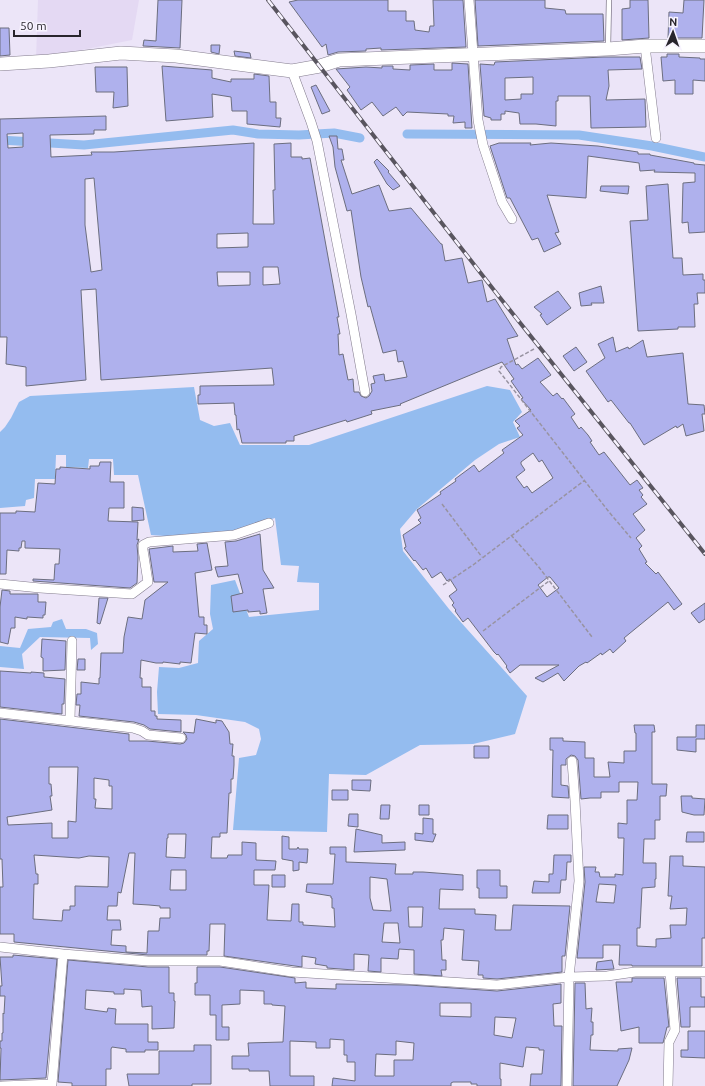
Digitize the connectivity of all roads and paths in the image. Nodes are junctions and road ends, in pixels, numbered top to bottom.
1 (469, 0) edge
2 (609, 0) edge
3 (645, 46) junction
4 (705, 46) edge
5 (608, 49) junction
6 (472, 54) junction
7 (0, 64) edge
8 (292, 70) junction
9 (656, 138) dead end
10 (512, 219) dead end
11 (534, 349) dead end
12 (365, 392) dead end
13 (585, 480) junction
14 (442, 504) dead end
15 (268, 523) dead end
16 (511, 535) junction
17 (631, 538) dead end
18 (482, 557) junction
19 (549, 580) junction
20 (0, 584) edge
21 (443, 585) dead end
22 (483, 631) dead end
23 (592, 637) dead end
24 (72, 641) dead end
25 (0, 713) edge
26 (70, 720) junction
27 (181, 738) dead end
28 (572, 761) dead end
29 (0, 947) edge
30 (63, 954) junction
31 (670, 972) junction
32 (705, 972) edge
33 (569, 977) junction
34 (52, 1085) edge
35 (2, 1086) edge
36 (567, 1086) edge
37 (668, 1086) edge

1 - 6 street
2 - 5 lane
3 - 4 street
3 - 5 street
3 - 9 street
5 - 6 street
6 - 8 street
6 - 10 street
7 - 8 street
8 - 12 street
11 - 13 path
13 - 16 path
13 - 17 path
14 - 18 path
15 - 20 street
16 - 18 path
16 - 19 path
18 - 21 path
19 - 22 path
19 - 23 path
24 - 26 street
25 - 26 street
26 - 27 street
28 - 33 street
29 - 30 street
30 - 33 street
30 - 34 street
31 - 32 street
31 - 33 street
31 - 37 street
33 - 36 street
34 - 35 street

